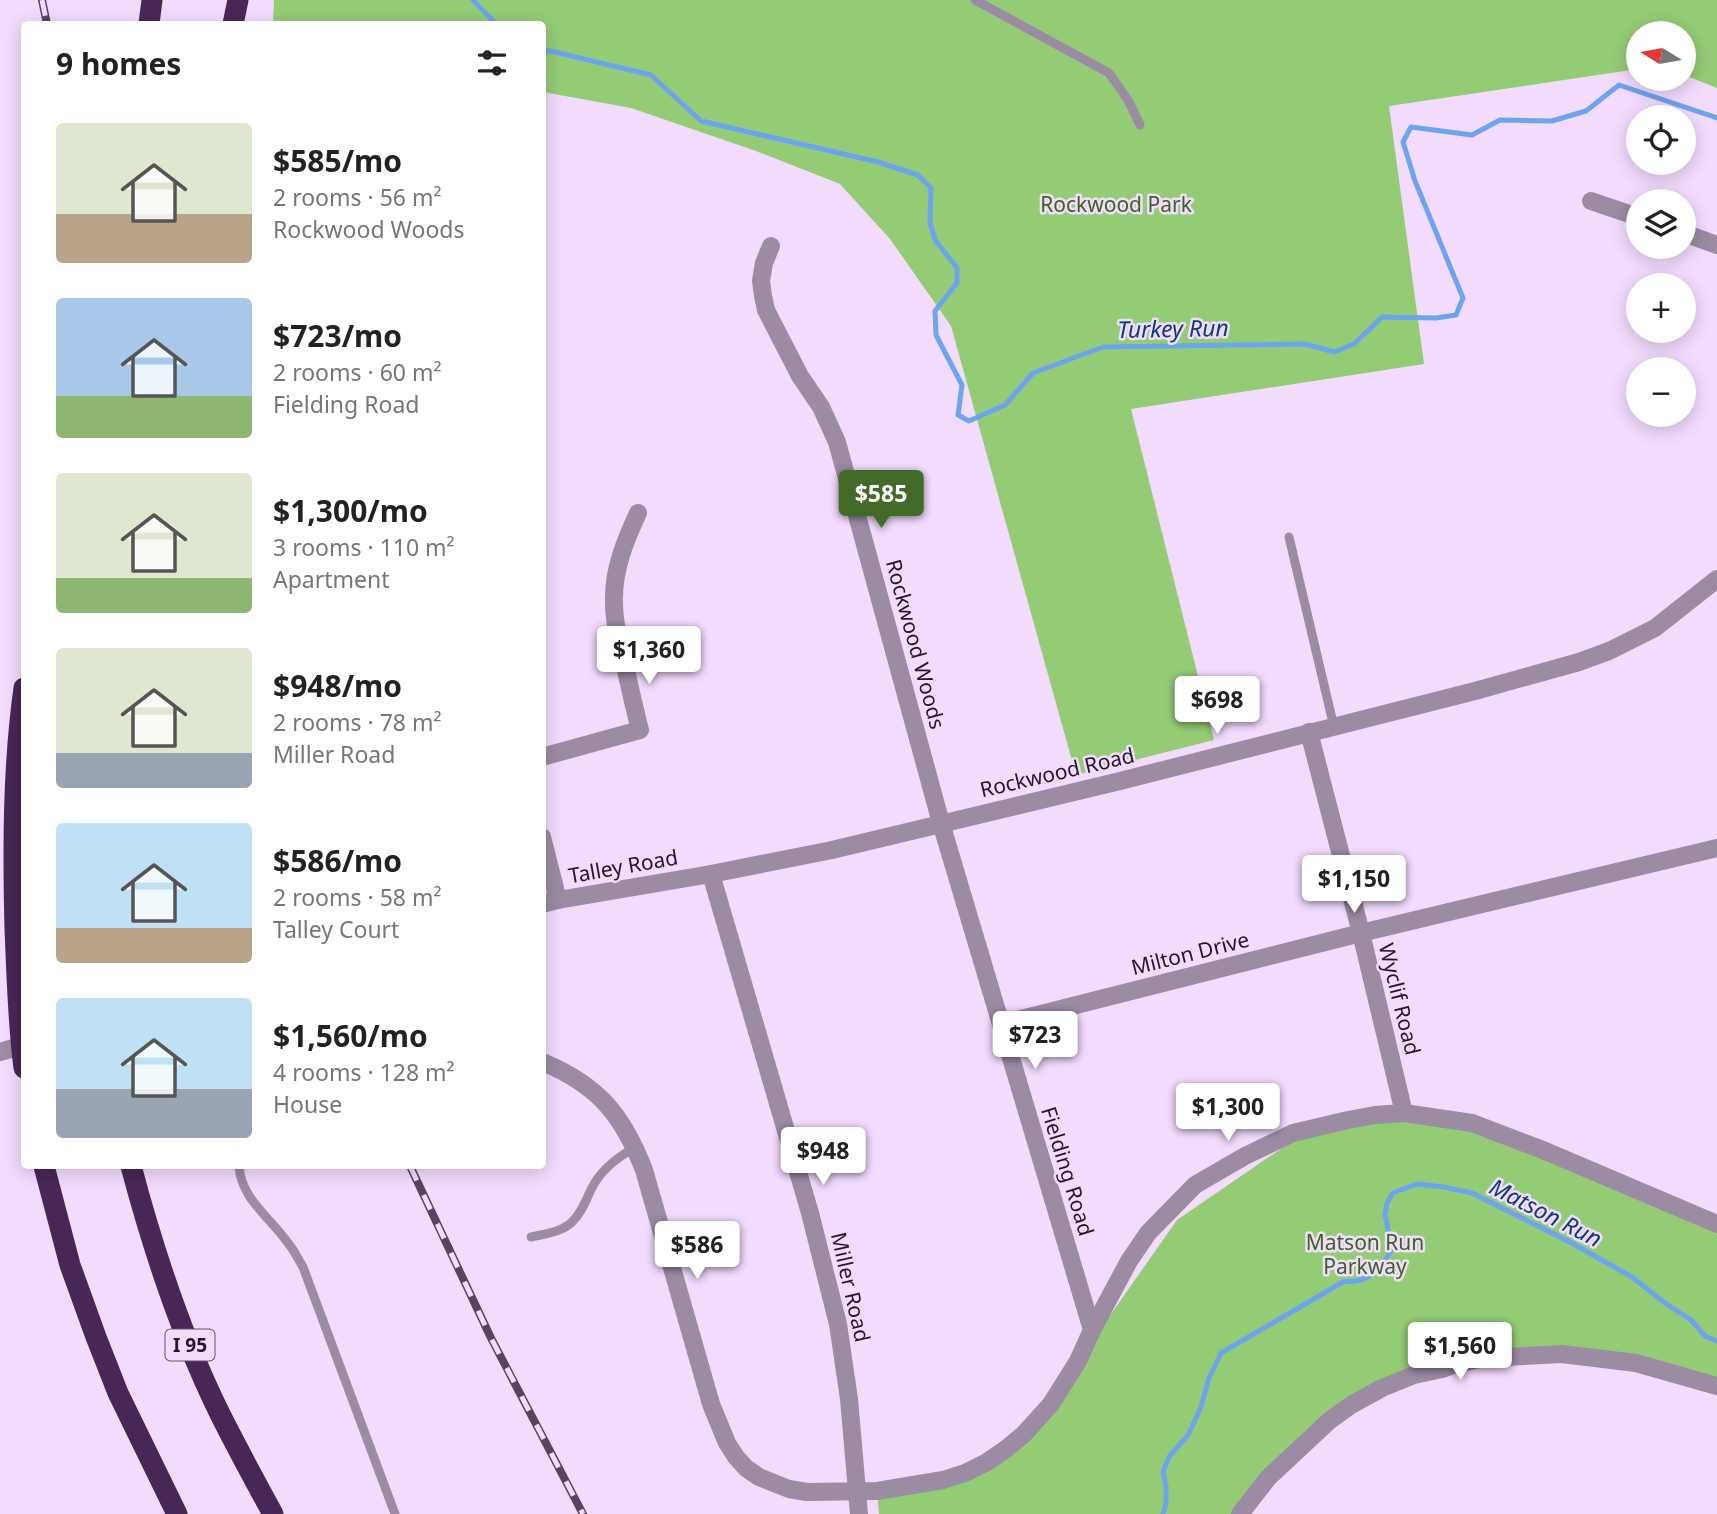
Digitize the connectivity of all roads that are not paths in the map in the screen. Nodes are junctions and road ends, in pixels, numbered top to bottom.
1 (152, 0) edge
2 (238, 0) edge
3 (975, 0) edge
4 (149, 21) edge
5 (234, 21) edge
6 (1140, 125) dead end
7 (1591, 201) dead end
8 (1626, 213) edge
9 (1696, 237) edge
10 (1717, 245) edge
11 (771, 246) dead end
12 (638, 513) dead end
13 (1289, 537) dead end
14 (1717, 579) edge
15 (21, 722) edge
16 (1334, 727) junction
17 (1309, 732) junction
18 (546, 756) edge
19 (941, 823) junction
20 (1717, 848) edge
21 (546, 870) edge
22 (711, 874) junction
23 (550, 902) edge
24 (1361, 933) junction
25 (1001, 1024) junction
26 (21, 1035) edge
27 (21, 1046) edge
28 (0, 1052) edge
29 (546, 1064) edge
30 (1404, 1113) junction
31 (635, 1147) junction
32 (45, 1169) edge
33 (132, 1169) edge
34 (240, 1169) edge
35 (1717, 1224) edge
36 (531, 1237) dead end
37 (1092, 1330) junction
38 (1717, 1386) edge
39 (857, 1492) junction
40 (177, 1514) edge
41 (274, 1514) edge
42 (395, 1514) edge
43 (859, 1514) edge
44 (1240, 1514) edge

1 - 4 highway
2 - 5 highway
3 - 6 lane
7 - 8 street
9 - 10 street
11 - 19 street, Rockwood Woods
12 - 18 street
13 - 16 lane
14 - 16 street, Rockwood Road
15 - 26 highway
16 - 17 street, Rockwood Road
17 - 19 street, Rockwood Road
17 - 24 street, Wyclif Road
19 - 22 street, Rockwood Road
19 - 25 street, Fielding Road
20 - 24 street, Milton Drive
21 - 23 street
22 - 23 street, Talley Road
22 - 39 street, Miller Road
24 - 25 street, Milton Drive
24 - 30 street, Wyclif Road
25 - 37 street, Fielding Road
27 - 28 street
29 - 31 street
30 - 35 street
30 - 37 street
31 - 36 lane
31 - 39 street
32 - 40 highway
33 - 41 highway, I 95
34 - 42 lane
37 - 39 street
38 - 44 street
39 - 43 street, Miller Road

